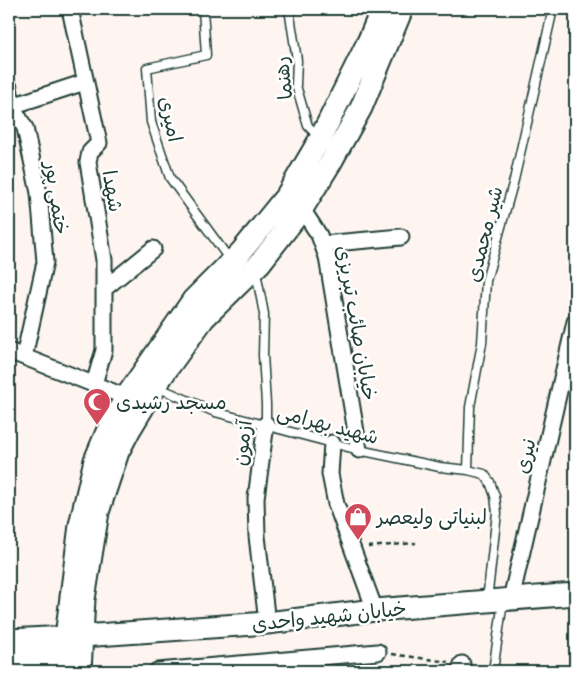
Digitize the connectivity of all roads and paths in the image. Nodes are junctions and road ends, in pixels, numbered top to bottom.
1 (70, 9) edge
2 (203, 9) edge
3 (289, 9) edge
4 (382, 9) edge
5 (402, 9) edge
6 (553, 9) edge
7 (85, 82) junction
8 (9, 87) edge
9 (12, 106) junction
10 (329, 144) junction
11 (302, 209) junction
12 (401, 237) dead end
13 (323, 244) junction
14 (153, 250) dead end
15 (231, 262) junction
16 (255, 268) junction
17 (104, 289) junction
18 (575, 324) edge
19 (9, 351) edge
20 (24, 357) junction
21 (94, 384) junction
22 (155, 386) junction
23 (126, 397) junction
24 (266, 424) junction
25 (332, 443) junction
26 (359, 450) junction
27 (468, 470) junction
28 (416, 543) dead end
29 (353, 550) junction
30 (575, 594) edge
31 (500, 600) junction
32 (375, 610) junction
33 (267, 623) junction
34 (74, 636) junction
35 (9, 640) edge
36 (378, 652) joint
37 (9, 660) edge
38 (69, 667) edge
39 (461, 668) edge
40 (157, 671) edge
41 (493, 671) edge

1 - 7 street, شهدا
2 - 15 lane, امیری
3 - 10 lane, رهنما
4 - 10 main road
5 - 10 main road
6 - 27 lane, شیر محمدی
7 - 9 street
7 - 17 street, شهدا
8 - 9 street
9 - 20 street, ختمی پور
10 - 11 main road
10 - 15 main road
11 - 13 street, خیابان صائب تبریزی
11 - 16 main road
12 - 13 street
13 - 26 street, خیابان صائب تبریزی
14 - 17 street
15 - 23 main road
16 - 22 main road
16 - 24 lane, آزمون
17 - 21 street, شهدا
18 - 31 street, نیری
19 - 20 street
20 - 21 street
21 - 23 street
22 - 24 lane, شهید بهرامی
22 - 34 main road
23 - 34 main road
24 - 25 lane, شهید بهرامی
24 - 33 street, آزمون
25 - 26 lane, شهید بهرامی
25 - 29 street
26 - 27 lane, شهید بهرامی
27 - 31 lane
28 - 29 path
29 - 32 street
30 - 31 main road, خیابان شهید واحدی
31 - 32 main road, خیابان شهید واحدی
31 - 41 lane
32 - 33 main road, خیابان شهید واحدی
33 - 34 main road, خیابان شهید واحدی
34 - 35 main road, خیابان شهید واحدی
34 - 38 main road
36 - 39 path
36 - 40 street
37 - 38 main road

